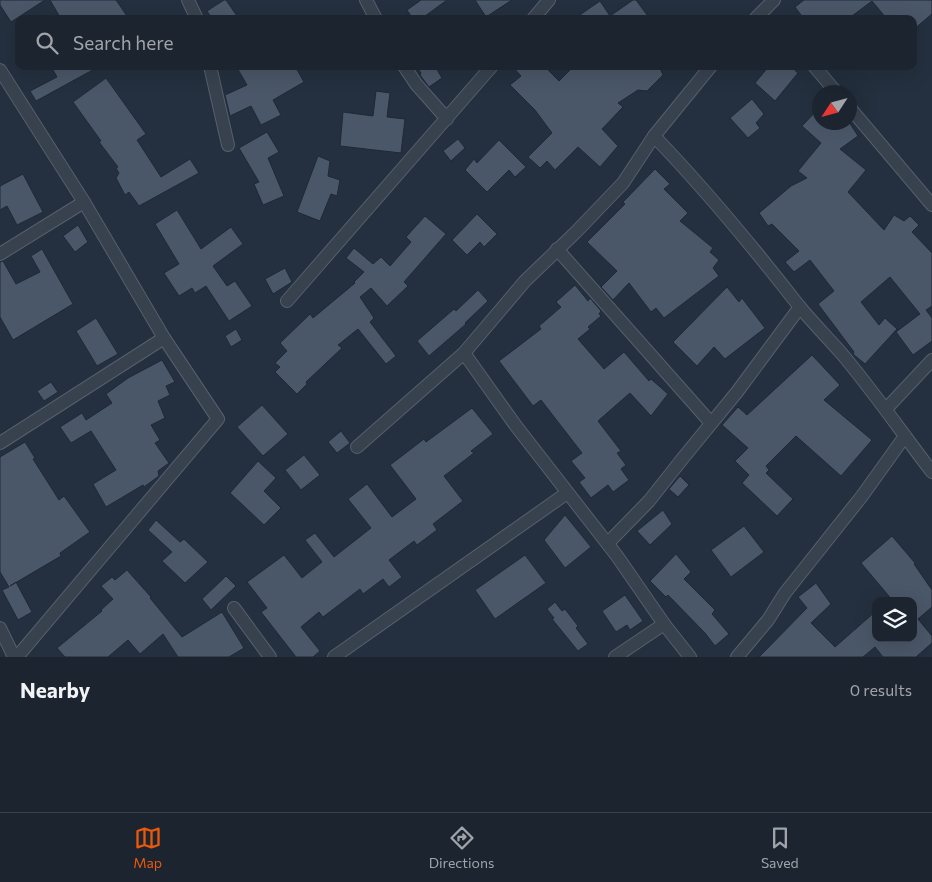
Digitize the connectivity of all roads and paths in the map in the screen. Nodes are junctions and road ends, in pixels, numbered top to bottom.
1 (188, 0) edge
2 (366, 0) edge
3 (549, 0) edge
4 (774, 0) edge
5 (195, 15) edge
6 (374, 15) edge
7 (536, 15) edge
8 (762, 15) edge
9 (0, 70) edge
10 (211, 70) edge
11 (407, 70) edge
12 (489, 70) edge
13 (708, 70) edge
14 (817, 70) edge
15 (830, 85) edge
16 (857, 116) edge
17 (447, 119) junction
18 (654, 136) junction
19 (228, 145) dead end
20 (84, 202) junction
21 (932, 205) edge
22 (557, 249) junction
23 (0, 254) edge
24 (287, 301) dead end
25 (800, 307) junction
26 (164, 338) junction
27 (464, 353) junction
28 (932, 360) edge
29 (886, 409) junction
30 (711, 423) junction
31 (905, 436) junction
32 (0, 443) edge
33 (357, 447) dead end
34 (932, 472) edge
35 (567, 493) junction
36 (608, 543) junction
37 (234, 608) dead end
38 (664, 624) junction
39 (0, 628) edge
40 (15, 657) edge
41 (270, 657) edge
42 (334, 657) edge
43 (615, 657) edge
44 (690, 657) edge
45 (736, 657) edge

1 - 5 street
2 - 6 street
3 - 7 street
4 - 8 street
9 - 20 street
10 - 19 street
11 - 17 street
12 - 17 street
13 - 18 street
14 - 15 street
16 - 21 street
17 - 24 street
18 - 22 street
18 - 25 street
20 - 23 street
20 - 26 street
22 - 27 street
22 - 30 street
25 - 29 street
25 - 30 street
26 - 32 street
26 - 40 street
27 - 33 street
27 - 35 street
28 - 29 street
29 - 31 street
30 - 36 street
31 - 34 street
31 - 45 street
35 - 36 street
35 - 42 street
36 - 38 street
37 - 41 street
38 - 43 street
38 - 44 street
39 - 40 street

